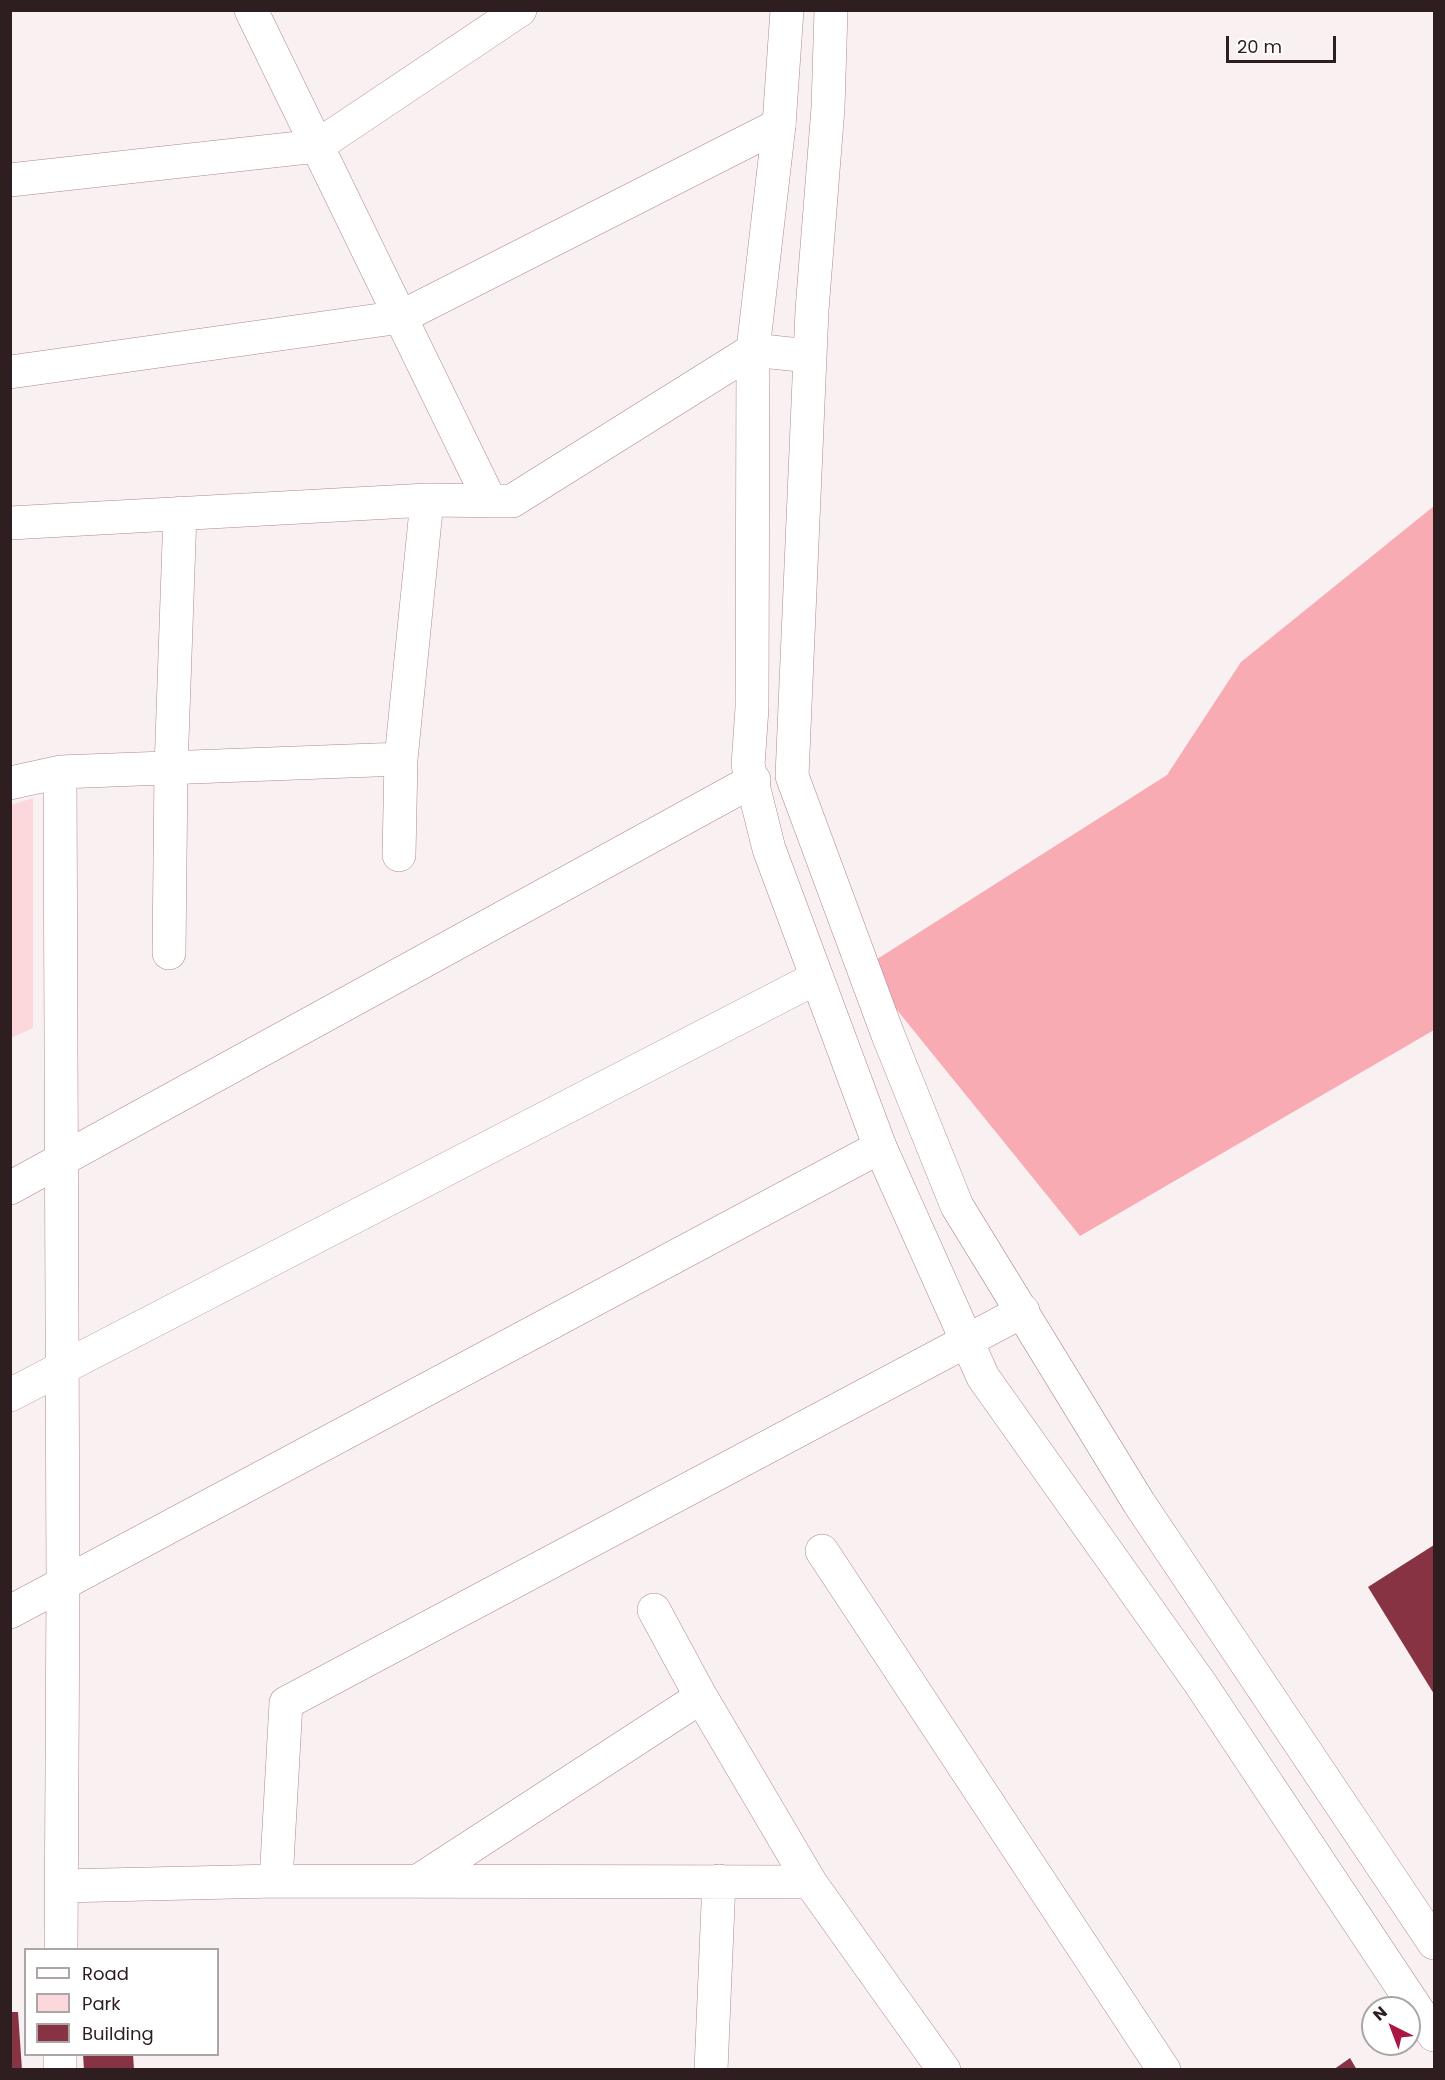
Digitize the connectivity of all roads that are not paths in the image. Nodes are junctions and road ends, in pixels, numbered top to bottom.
1 (251, 10) edge
2 (520, 10) edge
3 (787, 10) edge
4 (831, 10) edge
5 (778, 125) junction
6 (317, 146) junction
7 (10, 180) edge
8 (400, 317) junction
9 (753, 350) junction
10 (809, 356) junction
11 (10, 372) edge
12 (427, 500) junction
13 (490, 501) junction
14 (180, 513) junction
15 (10, 524) edge
16 (401, 759) junction
17 (171, 769) junction
18 (60, 772) junction
19 (754, 780) junction
20 (10, 783) edge
21 (399, 855) dead end
22 (169, 952) dead end
23 (816, 978) junction
24 (880, 1147) junction
25 (61, 1161) junction
26 (10, 1188) edge
27 (1023, 1311) junction
28 (965, 1340) junction
29 (62, 1367) junction
30 (10, 1395) edge
31 (822, 1551) dead end
32 (63, 1585) junction
33 (654, 1610) dead end
34 (10, 1612) edge
35 (701, 1697) junction
36 (276, 1881) junction
37 (418, 1881) junction
38 (718, 1881) junction
39 (810, 1882) junction
40 (61, 1887) junction
41 (1434, 1943) edge
42 (61, 1948) edge
43 (1434, 2035) edge
44 (711, 2070) edge
45 (944, 2070) edge
46 (1164, 2070) edge

1 - 6 street
2 - 6 street
3 - 5 street
4 - 10 street
5 - 8 street
5 - 9 street
6 - 7 street
6 - 8 street
8 - 11 street
8 - 13 street
9 - 10 street
9 - 13 street
9 - 19 street
10 - 27 street
12 - 13 street
12 - 14 street
12 - 16 street
14 - 15 street
14 - 17 street
16 - 17 street
16 - 21 street
17 - 18 street
17 - 22 street
18 - 20 street
18 - 25 street
19 - 23 street
19 - 25 street
23 - 24 street
23 - 29 street
24 - 28 street
24 - 32 street
25 - 26 street
25 - 29 street
27 - 28 street
27 - 41 street
28 - 36 street
28 - 43 street
29 - 30 street
29 - 32 street
31 - 46 street
32 - 34 street
32 - 40 street
33 - 35 street
35 - 37 street
35 - 39 street
36 - 37 street
36 - 40 street
37 - 38 street
38 - 39 street
38 - 44 street
39 - 45 street
40 - 42 street

